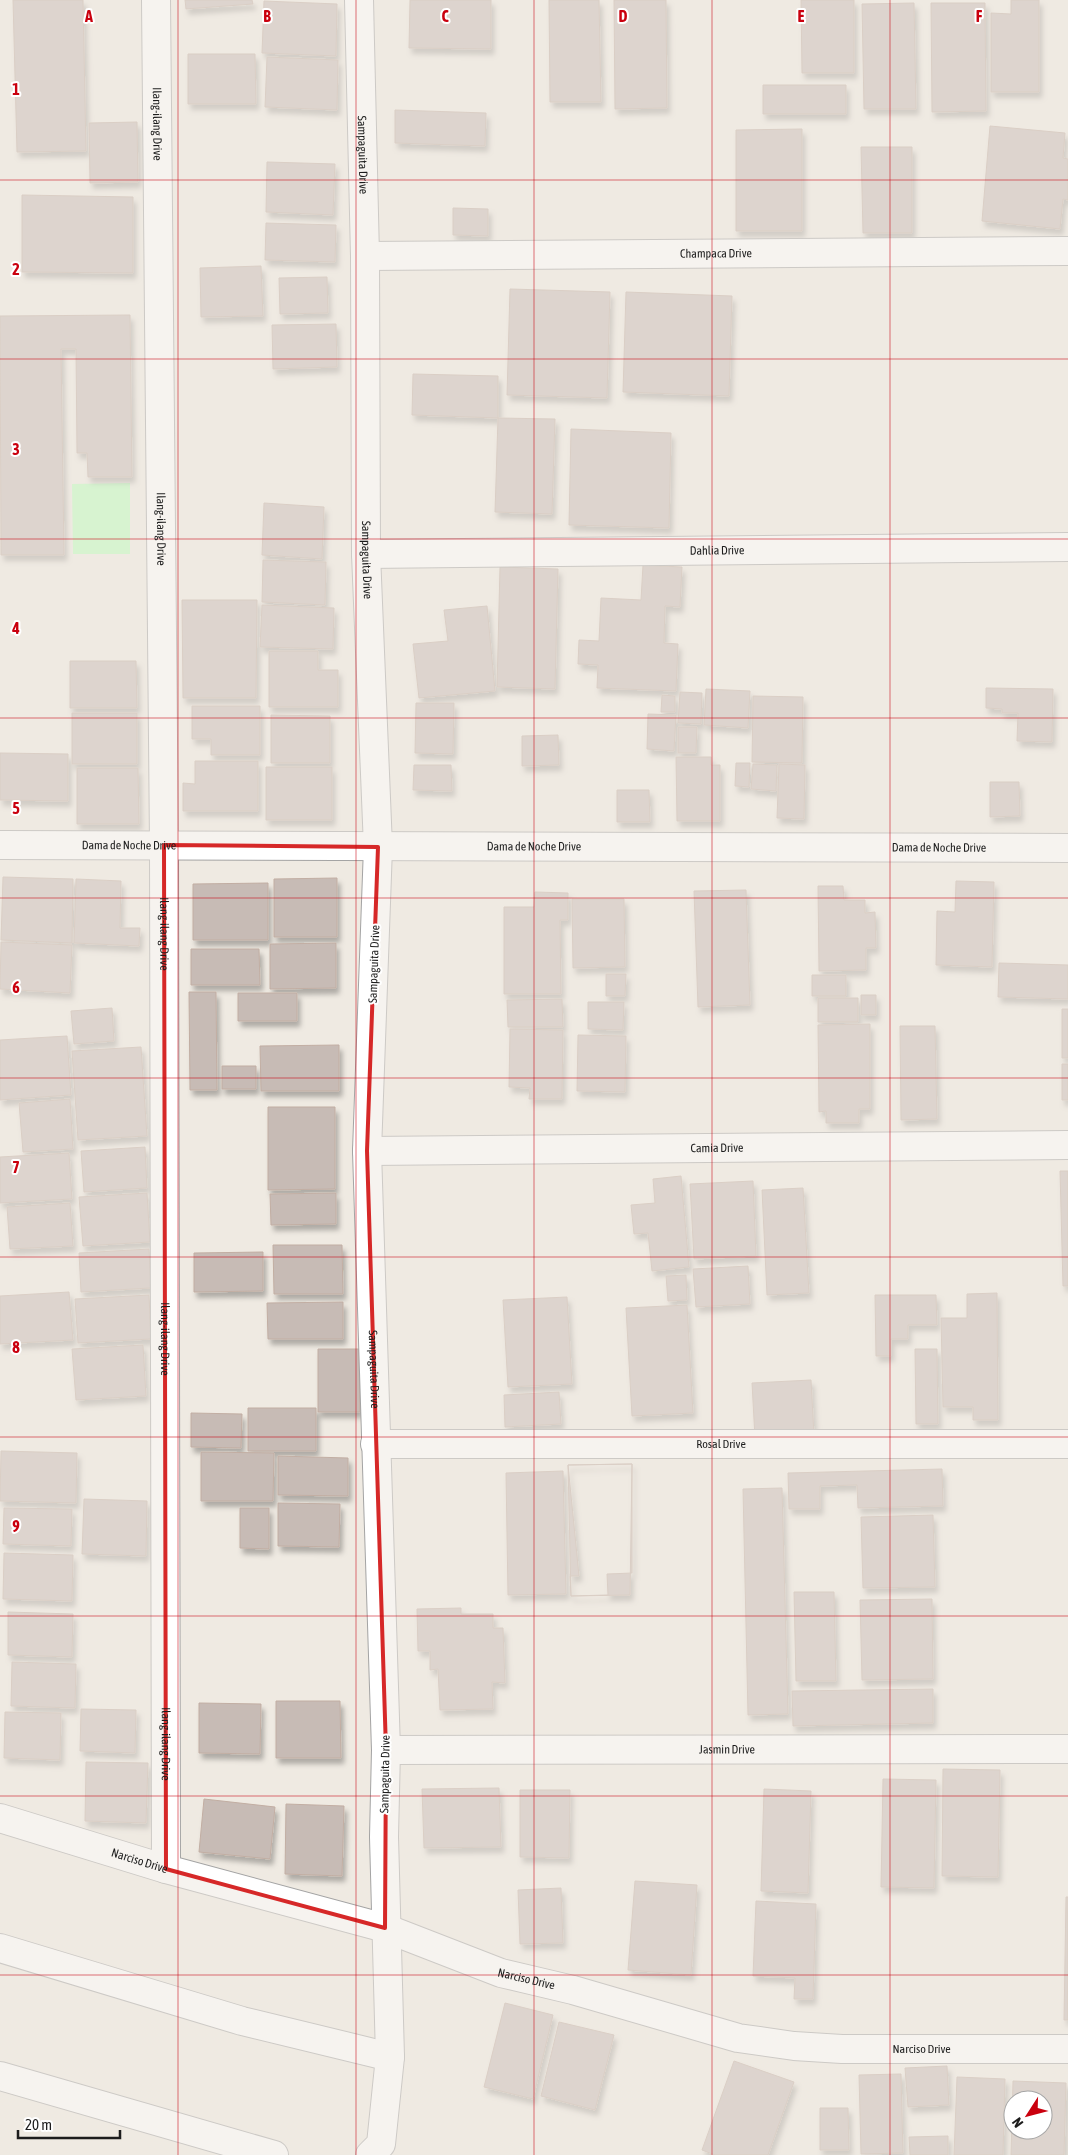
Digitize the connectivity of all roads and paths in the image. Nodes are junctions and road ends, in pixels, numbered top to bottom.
1 (156, 0) edge
2 (359, 0) edge
3 (1068, 251) edge
4 (365, 256) junction
5 (1068, 547) edge
6 (366, 554) junction
7 (0, 845) edge
8 (164, 845) junction
9 (378, 847) junction
10 (1068, 848) edge
11 (1068, 1145) edge
12 (367, 1151) junction
13 (375, 1444) junction
14 (1068, 1444) edge
15 (1068, 1749) edge
16 (386, 1750) junction
17 (0, 1818) edge
18 (166, 1868) junction
19 (386, 1928) junction
20 (0, 1948) edge
21 (1068, 2049) edge
22 (390, 2056) junction
23 (0, 2076) edge
24 (274, 2155) edge
25 (370, 2155) edge

1 - 8 street, Ilang-ilang Drive
2 - 4 street, Sampaguita Drive
3 - 4 street, Champaca Drive
4 - 6 street, Sampaguita Drive
5 - 6 street, Dahlia Drive
6 - 9 street, Sampaguita Drive
7 - 8 street, Dama de Noche Drive
8 - 9 street, Dama de Noche Drive
8 - 18 street, Ilang-ilang Drive
9 - 10 street, Dama de Noche Drive
9 - 12 street, Sampaguita Drive
11 - 12 street, Camia Drive
12 - 13 street, Sampaguita Drive
13 - 14 street, Rosal Drive
13 - 16 street, Sampaguita Drive
15 - 16 street, Jasmin Drive
16 - 19 street, Sampaguita Drive
17 - 18 street, Narciso Drive
18 - 19 street, Narciso Drive
19 - 21 street, Narciso Drive
19 - 22 street, Sampaguita Drive
20 - 22 street
22 - 25 street, Sampaguita Drive
23 - 24 street

